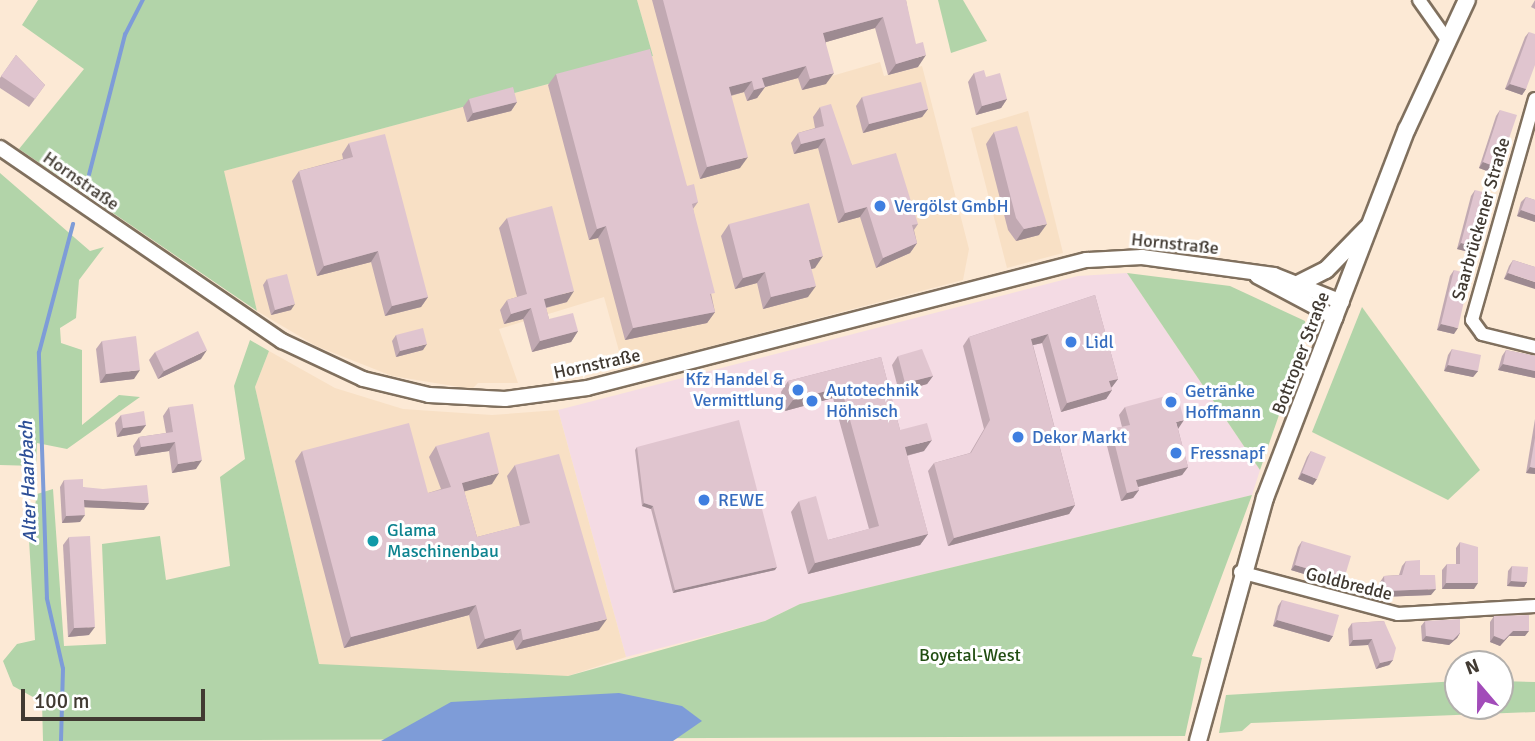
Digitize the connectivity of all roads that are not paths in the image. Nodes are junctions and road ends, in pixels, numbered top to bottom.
1 (1419, 0) edge
2 (1467, 0) edge
3 (1448, 41) junction
4 (1535, 99) edge
5 (0, 148) edge
6 (1368, 226) junction
7 (1257, 276) junction
8 (1300, 284) junction
9 (1342, 302) junction
10 (1336, 318) junction
11 (1535, 347) edge
12 (1240, 572) junction
13 (1535, 606) edge
14 (1198, 741) edge

1 - 3 street
2 - 3 main road, Bottroper Straße
3 - 6 main road, Bottroper Straße
4 - 11 street, Saarbrückener Straße
5 - 7 street, Hornstraße
6 - 8 main road
6 - 9 main road, Bottroper Straße
7 - 8 street, Hornstraße
7 - 10 street, Hornstraße
8 - 9 street, Hornstraße
9 - 10 main road, Bottroper Straße
10 - 12 main road, Bottroper Straße
12 - 13 street, Goldbredde
12 - 14 main road, Bottroper Straße

